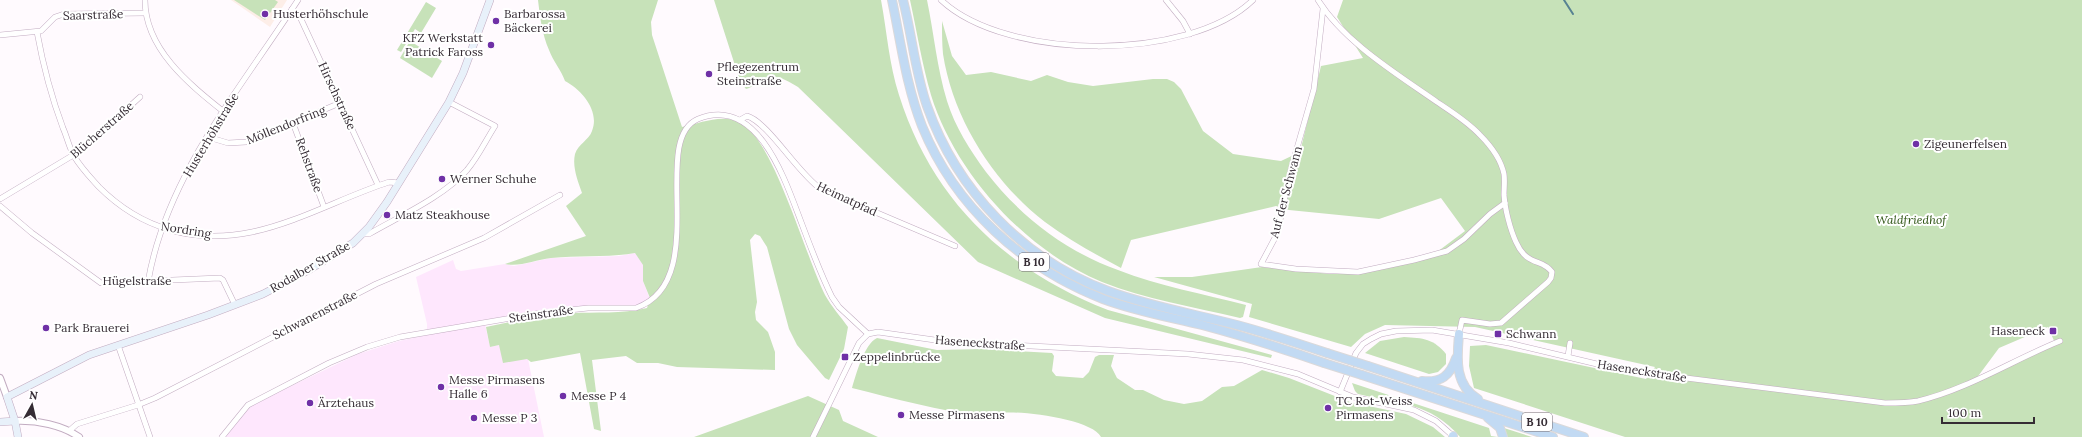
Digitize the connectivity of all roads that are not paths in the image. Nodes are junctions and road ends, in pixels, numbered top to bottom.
1 (145, 0) edge
2 (298, 0) edge
3 (490, 0) edge
4 (892, 0) edge
5 (903, 0) edge
6 (941, 0) edge
7 (1166, 0) edge
8 (1253, 0) edge
9 (1318, 0) edge
10 (292, 9) junction
11 (1323, 9) junction
12 (145, 13) junction
13 (37, 32) junction
14 (1190, 34) junction
15 (0, 35) edge
16 (140, 97) dead end
17 (340, 102) junction
18 (449, 102) junction
19 (224, 112) junction
20 (740, 120) junction
21 (293, 123) junction
22 (208, 137) junction
23 (74, 155) junction
24 (399, 183) junction
25 (378, 185) junction
26 (560, 195) dead end
27 (0, 198) edge
28 (1505, 203) junction
29 (0, 206) edge
30 (324, 207) junction
31 (163, 228) junction
32 (363, 234) junction
33 (955, 246) dead end
34 (148, 282) junction
35 (234, 305) junction
36 (868, 334) junction
37 (1459, 334) junction
38 (2060, 341) dead end
39 (1570, 342) dead end
40 (118, 345) junction
41 (1458, 353) junction
42 (1568, 356) junction
43 (0, 378) edge
44 (1408, 379) junction
45 (1340, 392) junction
46 (7, 397) junction
47 (138, 405) junction
48 (1490, 406) junction
49 (1475, 412) junction
50 (16, 421) junction
51 (0, 422) edge
52 (69, 431) junction
53 (1453, 436) edge
54 (18, 437) edge
55 (79, 437) edge
56 (150, 437) edge
57 (222, 437) edge
58 (813, 437) edge
59 (1503, 437) edge
60 (1553, 437) edge
61 (1584, 437) edge

1 - 12 street
2 - 10 street, Husterhöhstraße
3 - 18 main road, Rodalber Straße
4 - 49 highway, B 10, bridge
5 - 44 highway, B 10, bridge
6 - 14 street
7 - 14 street
8 - 14 street
9 - 11 street
10 - 17 street, Hirschstraße
10 - 19 street, Husterhöhstraße
11 - 28 street
11 - 28 street, Auf der Schwann
12 - 13 street, Saarstraße
12 - 19 street
13 - 15 street
13 - 23 street, Nordring
16 - 23 street, Blücherstraße
17 - 21 street, Möllendorfring
17 - 25 street, Hirschstraße
18 - 24 main road, Rodalber Straße
18 - 32 street
19 - 22 street, Husterhöhstraße
20 - 33 street, Heimatpfad
20 - 36 street
20 - 57 street, Steinstraße
21 - 22 street, Möllendorfring
21 - 30 street, Rehstraße
22 - 31 street, Husterhöhstraße
23 - 27 street, Blücherstraße
23 - 31 street, Nordring
24 - 25 street, Nordring
24 - 32 main road, Rodalber Straße
25 - 30 street, Nordring
26 - 47 street, Schwanenstraße
28 - 37 street
29 - 34 street, Hügelstraße
30 - 31 street, Nordring
31 - 34 street, Husterhöhstraße
32 - 35 main road, Rodalber Straße
34 - 35 street, Hügelstraße
35 - 40 main road, Rodalber Straße
36 - 45 street, Haseneckstraße
36 - 58 street
37 - 41 highway
37 - 42 street, Haseneckstraße
37 - 45 street, Haseneckstraße
38 - 42 street, Haseneckstraße
39 - 42 street
40 - 46 main road, Rodalber Straße
40 - 47 street
41 - 44 highway
41 - 48 highway
43 - 46 street
44 - 48 highway, B 10
45 - 53 street, Haseneckstraße
46 - 50 main road
47 - 52 street, Schwanenstraße
47 - 56 street
48 - 61 highway, B 10
49 - 59 highway
49 - 60 highway, B 10
50 - 51 main road
50 - 52 street
50 - 54 main road
52 - 55 street

